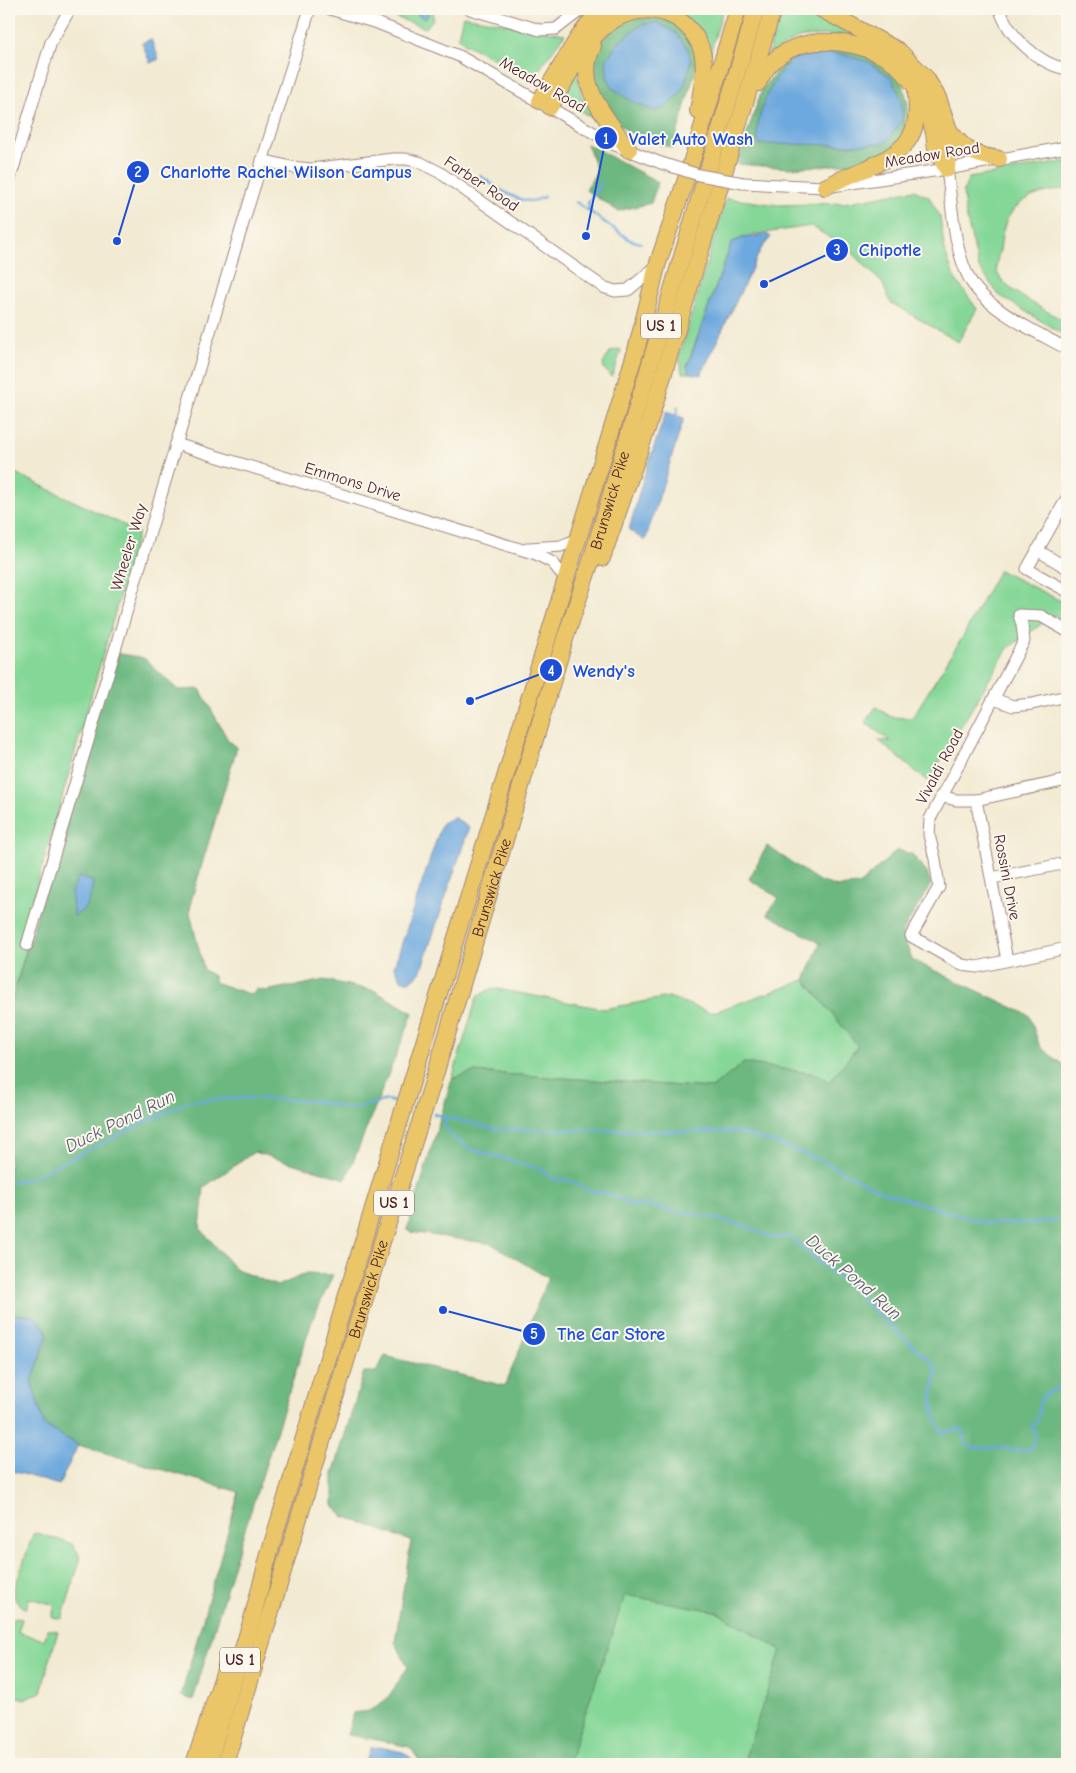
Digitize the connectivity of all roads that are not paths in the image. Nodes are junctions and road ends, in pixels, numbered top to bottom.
1 (310, 9) edge
2 (330, 9) edge
3 (470, 9) edge
4 (582, 9) edge
5 (608, 9) edge
6 (738, 9) edge
7 (756, 9) edge
8 (773, 9) edge
9 (821, 9) edge
10 (1000, 9) edge
11 (65, 11) edge
12 (602, 29) junction
13 (1067, 69) edge
14 (915, 87) junction
15 (545, 104) junction
16 (739, 124) junction
17 (949, 130) junction
18 (1067, 147) edge
19 (629, 150) junction
20 (998, 159) junction
21 (262, 160) junction
22 (947, 169) junction
23 (689, 170) junction
24 (9, 182) edge
25 (825, 187) junction
26 (657, 266) junction
27 (1067, 349) edge
28 (176, 444) junction
29 (1067, 498) edge
30 (578, 539) junction
31 (520, 549) junction
32 (1036, 550) junction
33 (1067, 568) edge
34 (566, 580) junction
35 (1067, 591) edge
36 (1067, 631) edge
37 (564, 642) junction
38 (1067, 696) edge
39 (994, 699) junction
40 (1067, 780) edge
41 (941, 796) junction
42 (976, 800) junction
43 (1067, 863) edge
44 (992, 878) junction
45 (27, 945) dead end
46 (1067, 948) edge
47 (1007, 960) junction
48 (269, 1554) junction
49 (194, 1764) edge
50 (208, 1764) edge
51 (225, 1764) edge

1 - 21 street, Wheeler Way
2 - 15 street, Meadow Road
3 - 4 street
5 - 15 highway
6 - 23 highway, Brunswick Pike / US 1
7 - 37 highway, Brunswick Pike / US 1
8 - 16 highway
9 - 17 highway
10 - 13 street
11 - 24 street
12 - 15 highway
12 - 19 highway
12 - 23 highway
14 - 16 highway
14 - 22 highway
14 - 25 highway
15 - 19 street, Meadow Road
16 - 37 highway
17 - 20 highway
17 - 22 highway
18 - 20 street, Meadow Road
19 - 25 street, Meadow Road, bridge
20 - 22 street, Meadow Road
21 - 26 street, Farber Road
21 - 28 street, Wheeler Way
22 - 25 street, Meadow Road
22 - 27 street
23 - 26 highway, Brunswick Pike / US 1
26 - 30 highway, Brunswick Pike / US 1
28 - 31 street, Emmons Drive
28 - 45 street, Wheeler Way
29 - 32 street
30 - 31 street, Emmons Drive
30 - 34 highway, Brunswick Pike / US 1
31 - 34 street, Emmons Drive
32 - 33 street
32 - 35 street
34 - 48 highway, Brunswick Pike / US 1
36 - 39 street, Vivaldi Road
37 - 51 highway, Brunswick Pike / US 1
38 - 39 street
39 - 41 street, Vivaldi Road
40 - 42 street
41 - 42 street
41 - 47 street, Vivaldi Road
42 - 44 street, Rossini Drive
43 - 44 street
44 - 47 street, Rossini Drive
46 - 47 street
48 - 49 highway
48 - 50 highway, Brunswick Pike / US 1

